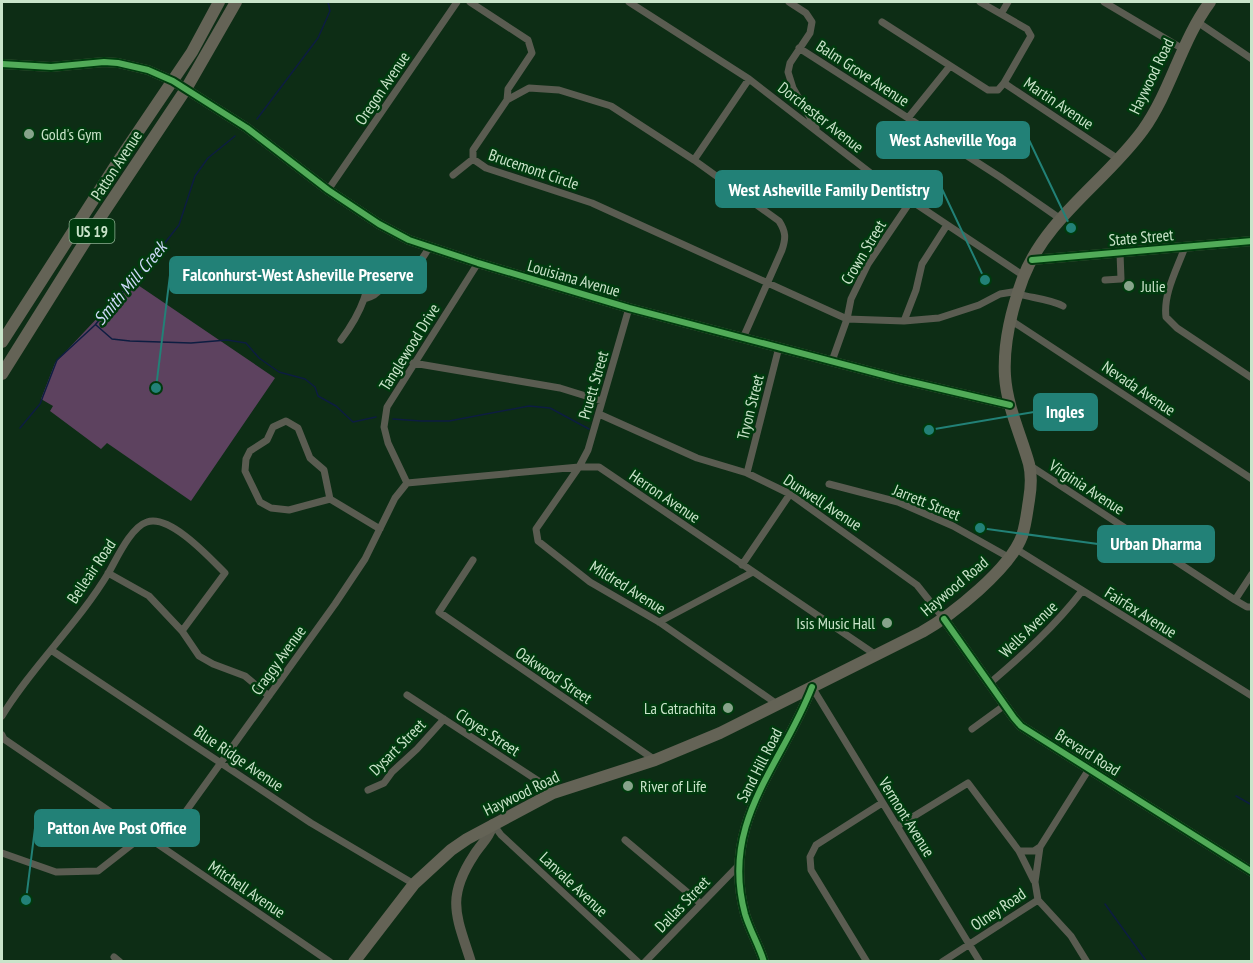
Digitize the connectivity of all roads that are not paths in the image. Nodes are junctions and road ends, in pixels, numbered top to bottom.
1 (219, 2) edge
2 (236, 2) edge
3 (458, 2) edge
4 (470, 2) edge
5 (629, 2) edge
6 (789, 2) edge
7 (980, 2) edge
8 (1008, 2) edge
9 (1104, 2) edge
10 (1210, 2) edge
11 (1001, 14) junction
12 (1196, 21) junction
13 (882, 22) dead end
14 (799, 48) junction
15 (1183, 49) junction
16 (1251, 58) edge
17 (2, 64) edge
18 (950, 66) junction
19 (749, 79) junction
20 (173, 81) junction
21 (1004, 82) junction
22 (186, 89) junction
23 (507, 100) junction
24 (908, 118) junction
25 (819, 132) junction
26 (473, 159) junction
27 (1118, 159) junction
28 (694, 160) junction
29 (453, 175) dead end
30 (328, 190) junction
31 (910, 201) junction
32 (1062, 220) junction
33 (946, 225) junction
34 (1251, 241) edge
35 (429, 247) junction
36 (1185, 247) junction
37 (1120, 253) junction
38 (1032, 260) junction
39 (478, 263) junction
40 (384, 269) junction
41 (1024, 276) junction
42 (1105, 280) dead end
43 (768, 282) junction
44 (1018, 293) junction
45 (364, 298) junction
46 (1063, 306) dead end
47 (629, 308) junction
48 (847, 319) junction
49 (904, 321) junction
50 (1011, 321) junction
51 (743, 338) junction
52 (341, 340) dead end
53 (2, 342) edge
54 (779, 347) junction
55 (832, 361) junction
56 (413, 363) junction
57 (2, 374) edge
58 (1251, 378) edge
59 (602, 401) junction
60 (1010, 405) junction
61 (599, 414) junction
62 (1029, 465) junction
63 (579, 467) junction
64 (747, 473) junction
65 (1251, 479) edge
66 (407, 483) junction
67 (829, 484) dead end
68 (790, 494) junction
69 (330, 499) junction
70 (380, 529) junction
71 (1013, 554) junction
72 (473, 560) dead end
73 (742, 566) junction
74 (753, 572) junction
75 (108, 573) junction
76 (1251, 574) edge
77 (1082, 591) junction
78 (1235, 600) junction
79 (1250, 608) edge
80 (944, 619) junction
81 (659, 622) junction
82 (182, 631) junction
83 (51, 650) junction
84 (876, 656) junction
85 (990, 683) junction
86 (812, 687) junction
87 (407, 695) dead end
88 (269, 696) junction
89 (1251, 696) edge
90 (777, 704) junction
91 (1005, 705) junction
92 (2, 716) edge
93 (444, 719) junction
94 (972, 729) dead end
95 (2, 735) edge
96 (655, 760) junction
97 (221, 762) junction
98 (1089, 769) junction
99 (368, 790) dead end
100 (553, 793) junction
101 (882, 803) junction
102 (493, 824) junction
103 (898, 826) junction
104 (144, 835) junction
105 (624, 840) dead end
106 (161, 846) junction
107 (1040, 847) junction
108 (1019, 851) junction
109 (2, 853) edge
110 (739, 865) junction
111 (1251, 872) edge
112 (1035, 882) junction
113 (414, 884) junction
114 (1038, 900) junction
115 (700, 903) junction
116 (969, 945) junction
117 (330, 962) edge
118 (354, 962) edge
119 (471, 962) edge
120 (638, 962) edge
121 (645, 962) edge
122 (764, 962) edge
123 (867, 962) edge
124 (942, 962) edge
125 (980, 962) edge
126 (1087, 962) edge

1 - 20 main road, Patton Avenue / US 19
2 - 22 main road, Patton Avenue / US 19
3 - 30 street, Oregon Avenue
4 - 23 street, Brucemont Circle
5 - 19 street, Dorchester Avenue
6 - 14 street
7 - 11 street
8 - 11 street
9 - 15 street
10 - 12 main road, Haywood Road
11 - 21 street
12 - 15 main road, Haywood Road
12 - 16 street
13 - 18 street, Martin Avenue
14 - 24 street, Balm Grove Avenue
14 - 25 street
15 - 27 main road, Haywood Road
17 - 20 street, Louisiana Avenue
18 - 21 street, Martin Avenue
18 - 24 street
19 - 25 street, Dorchester Avenue
19 - 28 street
20 - 22 street, Louisiana Avenue
20 - 53 main road, Patton Avenue / US 19
21 - 27 street, Martin Avenue
22 - 30 street, Louisiana Avenue
22 - 57 main road, Patton Avenue / US 19
23 - 26 street, Brucemont Circle
23 - 28 street
24 - 32 street, Balm Grove Avenue
25 - 31 street, Dorchester Avenue
26 - 29 street
26 - 43 street, Brucemont Circle
27 - 32 main road, Haywood Road
28 - 43 street
30 - 35 street, Louisiana Avenue
31 - 33 street, Dorchester Avenue
31 - 48 street, Crown Street
32 - 38 main road, Haywood Road
33 - 41 street, Dorchester Avenue
33 - 49 street
34 - 36 street, State Street
35 - 39 street, Louisiana Avenue
35 - 40 street
36 - 37 street, State Street
36 - 58 street
37 - 38 street, State Street
37 - 42 street
38 - 41 main road, Haywood Road
39 - 47 street, Louisiana Avenue
39 - 56 street, Tanglewood Drive
40 - 45 street
40 - 45 street
41 - 44 main road, Haywood Road
43 - 48 street, Brucemont Circle
43 - 51 street
44 - 46 street
44 - 49 street
44 - 50 main road, Haywood Road
45 - 52 street
47 - 51 street, Louisiana Avenue
47 - 59 street, Pruett Street
48 - 49 street
48 - 55 street, Crown Street
50 - 60 main road, Haywood Road
50 - 65 street, Nevada Avenue
51 - 54 street, Louisiana Avenue
54 - 55 street, Louisiana Avenue
54 - 64 street, Tryon Street
55 - 60 street, Louisiana Avenue
56 - 59 street
56 - 66 street, Tanglewood Drive
59 - 61 street, Pruett Street
60 - 62 main road, Haywood Road
61 - 63 street, Pruett Street
61 - 64 street, Dunwell Avenue
62 - 71 main road, Haywood Road
62 - 78 street, Virginia Avenue
63 - 66 street, Herron Avenue
63 - 73 street, Herron Avenue
63 - 81 street, Mildred Avenue
64 - 68 street, Dunwell Avenue
66 - 70 street, Craggy Avenue
67 - 71 street, Jarrett Street
68 - 73 street
68 - 80 street, Dunwell Avenue
69 - 69 street
69 - 70 street
70 - 88 street, Craggy Avenue
71 - 77 street, Fairfax Avenue
71 - 80 main road, Haywood Road
72 - 96 street, Oakwood Street
73 - 74 street, Herron Avenue
74 - 81 street
74 - 84 street, Herron Avenue
75 - 82 street
75 - 82 street, Belleair Road
75 - 83 street, Belleair Road
76 - 78 street
77 - 85 street, Wells Avenue
77 - 89 street, Fairfax Avenue
78 - 79 street, Virginia Avenue
80 - 84 main road, Haywood Road
80 - 85 street, Brevard Road
81 - 90 street, Mildred Avenue
82 - 88 street
83 - 92 street, Belleair Road
83 - 97 street, Blue Ridge Avenue
84 - 86 main road, Haywood Road
85 - 91 street, Brevard Road
86 - 90 main road, Haywood Road
86 - 101 street, Vermont Avenue
86 - 110 street, Sand Hill Road
87 - 93 street, Cloyes Street
88 - 97 street, Craggy Avenue
90 - 96 main road, Haywood Road
91 - 94 street
91 - 98 street, Brevard Road
93 - 99 street, Dysart Street
93 - 100 street, Cloyes Street
95 - 104 street, Mitchell Avenue
96 - 100 main road, Haywood Road
97 - 106 street, Craggy Avenue
97 - 113 street, Blue Ridge Avenue
98 - 107 street, Olney Road
98 - 111 street, Brevard Road
100 - 102 main road, Haywood Road
101 - 103 street, Vermont Avenue
101 - 123 street
102 - 113 main road, Haywood Road
102 - 119 street
102 - 120 street, Lanvale Avenue
103 - 108 street
103 - 116 street, Vermont Avenue
104 - 106 street, Mitchell Avenue
104 - 109 street
105 - 115 street
106 - 117 street, Mitchell Avenue
107 - 108 street
107 - 112 street, Olney Road
108 - 112 street
110 - 115 street, Dallas Street
110 - 122 street, Sand Hill Road
112 - 114 street, Olney Road
113 - 118 main road, Haywood Road
114 - 116 street, Olney Road
114 - 126 street
115 - 121 street, Dallas Street
116 - 124 street, Olney Road
116 - 125 street, Vermont Avenue

